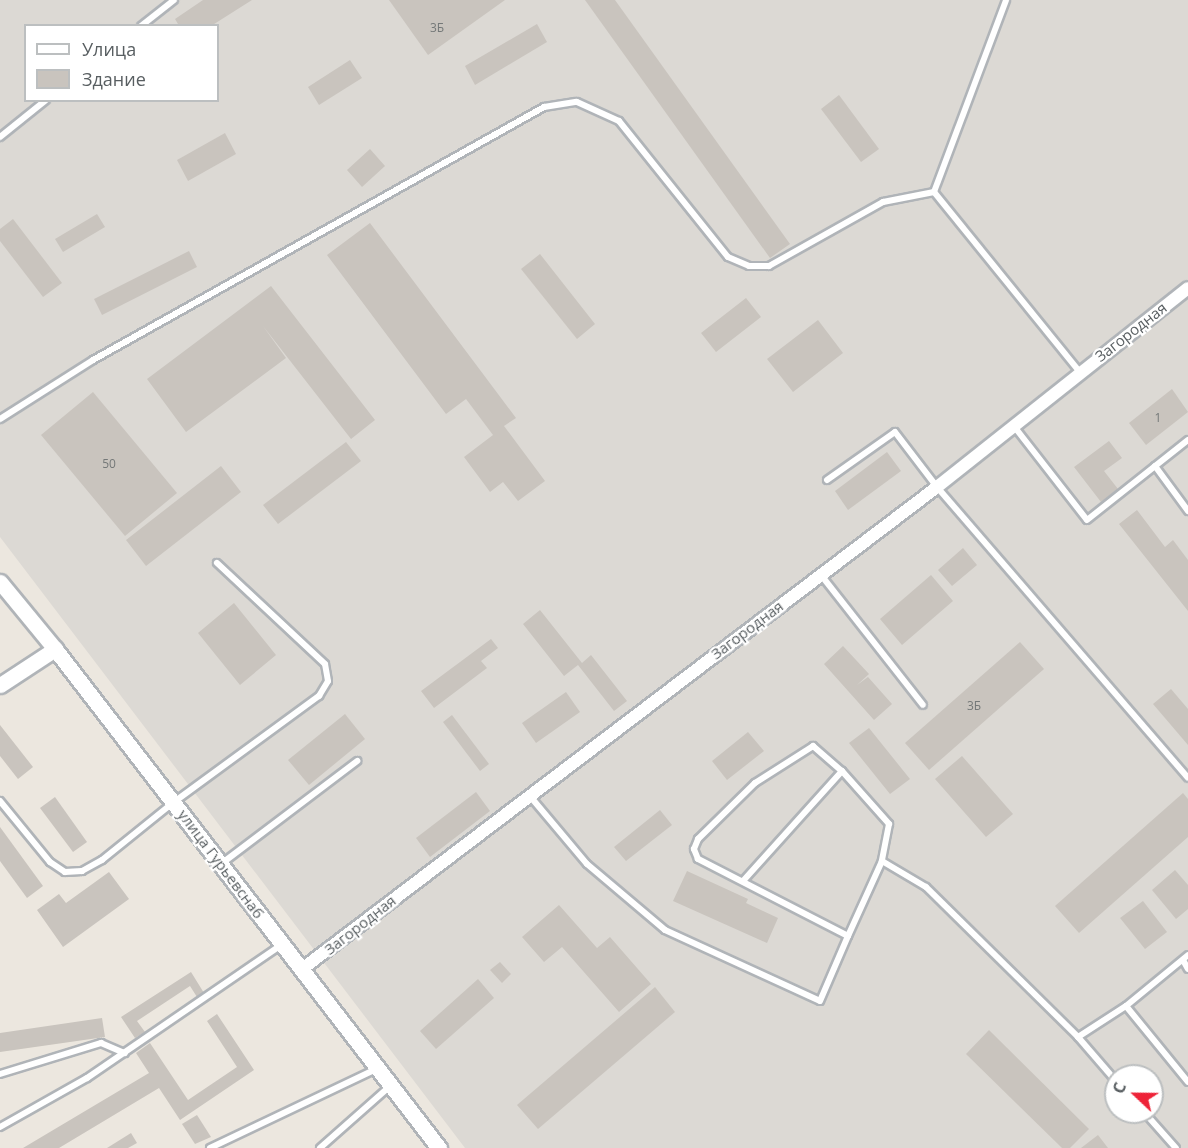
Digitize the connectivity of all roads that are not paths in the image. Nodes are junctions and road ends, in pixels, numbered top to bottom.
1 (174, 0) edge
2 (1006, 0) edge
3 (144, 24) edge
4 (44, 102) edge
5 (0, 137) edge
6 (934, 192) junction
7 (1188, 288) edge
8 (1080, 372) junction
9 (0, 420) edge
10 (1013, 425) junction
11 (1188, 440) edge
12 (1155, 466) junction
13 (827, 480) dead end
14 (937, 487) junction
15 (1188, 511) edge
16 (217, 563) dead end
17 (821, 574) junction
18 (0, 582) edge
19 (55, 649) junction
20 (0, 685) edge
21 (924, 705) dead end
22 (357, 761) dead end
23 (842, 771) junction
24 (1188, 778) edge
25 (528, 795) junction
26 (0, 801) edge
27 (174, 802) junction
28 (882, 861) junction
29 (220, 864) junction
30 (743, 881) junction
31 (848, 936) junction
32 (282, 944) junction
33 (1185, 958) edge
34 (302, 969) junction
35 (1188, 969) edge
36 (1126, 1006) junction
37 (1078, 1037) junction
38 (125, 1053) junction
39 (1104, 1066) edge
40 (377, 1068) junction
41 (0, 1074) edge
42 (1188, 1082) edge
43 (390, 1085) junction
44 (1155, 1124) edge
45 (0, 1127) edge
46 (210, 1148) edge
47 (320, 1148) edge
48 (439, 1148) edge
49 (1176, 1148) edge

1 - 3 lane
2 - 6 lane
4 - 5 lane
6 - 8 lane
6 - 9 lane
7 - 8 street, Загородная
8 - 10 street, Загородная
10 - 12 lane
10 - 14 street, Загородная
11 - 12 lane
12 - 15 lane
13 - 14 lane
14 - 17 street, Загородная
14 - 24 lane
16 - 27 lane
17 - 21 lane
17 - 25 street, Загородная
18 - 19 street, улица Гурьевснаб
19 - 20 street
19 - 27 street, улица Гурьевснаб
22 - 29 lane
23 - 28 lane
23 - 30 lane
23 - 30 lane
25 - 31 lane
25 - 34 street, Загородная
26 - 27 lane
27 - 29 street, улица Гурьевснаб
28 - 31 lane
28 - 37 lane
29 - 32 street, улица Гурьевснаб
30 - 31 lane
32 - 34 street, улица Гурьевснаб
32 - 38 lane
33 - 35 lane
33 - 36 lane
34 - 40 street, улица Гурьевснаб
36 - 37 lane
36 - 42 lane
37 - 39 lane
38 - 41 lane
38 - 45 lane
40 - 43 street, улица Гурьевснаб
40 - 46 lane
43 - 47 lane
43 - 48 street, улица Гурьевснаб
44 - 49 lane

